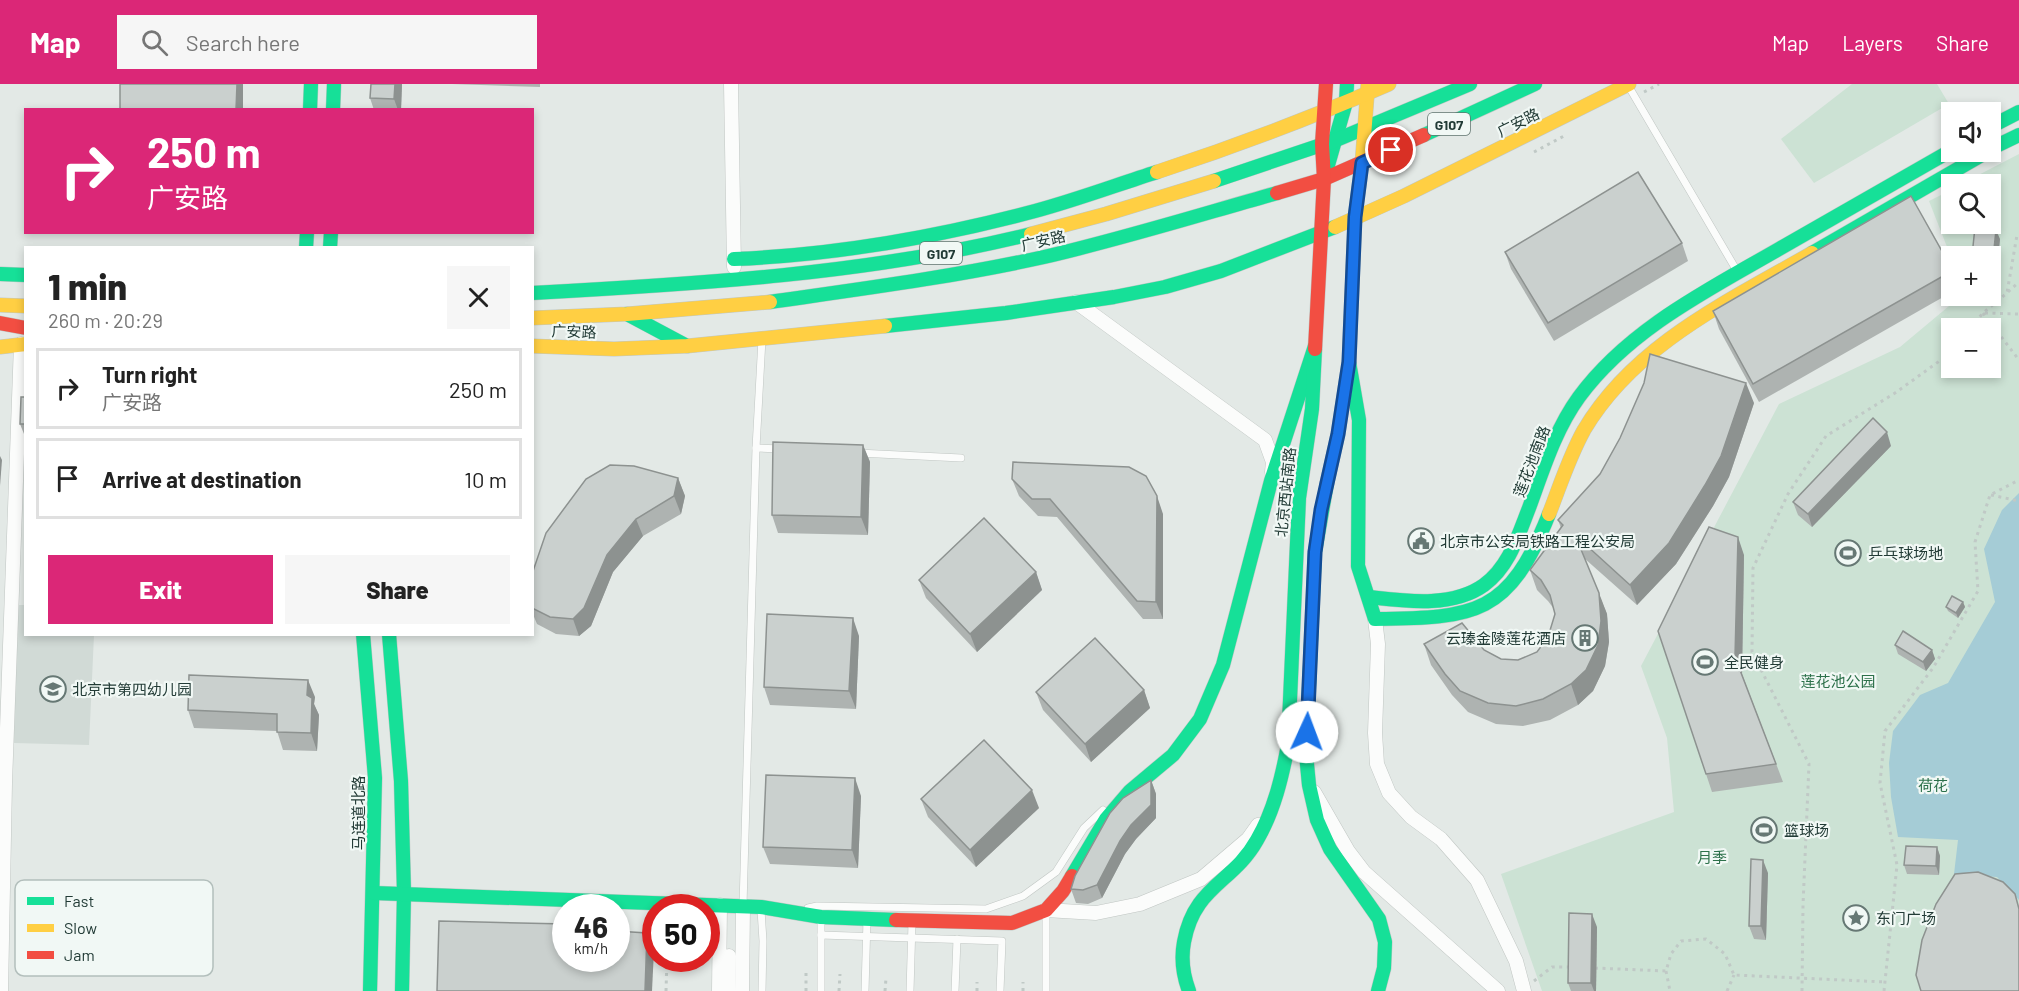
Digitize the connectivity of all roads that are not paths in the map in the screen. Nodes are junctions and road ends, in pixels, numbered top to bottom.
1 (311, 84) edge
2 (334, 84) edge
3 (731, 84) edge
4 (1326, 84) edge
5 (1347, 84) edge
6 (1388, 84) edge
7 (1470, 84) edge
8 (1535, 84) edge
9 (1628, 84) edge
10 (1368, 89) edge
11 (1346, 102) junction
12 (310, 108) edge
13 (333, 108) edge
14 (1326, 111) junction
15 (2019, 112) edge
16 (2001, 121) edge
17 (1366, 128) junction
18 (2019, 135) edge
19 (1336, 141) junction
20 (1322, 144) junction
21 (2001, 145) edge
22 (1941, 156) edge
23 (1970, 162) edge
24 (1362, 163) junction
25 (1324, 179) junction
26 (1355, 217) junction
27 (1320, 234) junction
28 (734, 260) junction
29 (1738, 273) junction
30 (0, 274) edge
31 (24, 275) edge
32 (733, 281) junction
33 (534, 293) edge
34 (1076, 302) junction
35 (0, 305) edge
36 (24, 306) edge
37 (627, 314) junction
38 (534, 318) edge
39 (0, 323) edge
40 (24, 328) edge
41 (762, 339) junction
42 (23, 344) edge
43 (1316, 345) junction
44 (534, 346) edge
45 (687, 346) junction
46 (0, 347) edge
47 (1349, 362) junction
48 (756, 448) junction
49 (790, 449) edge
50 (848, 452) edge
51 (961, 458) dead end
52 (1271, 481) junction
53 (1369, 597) junction
54 (1374, 619) junction
55 (363, 636) edge
56 (389, 636) edge
57 (1309, 785) junction
58 (1130, 791) junction
59 (1272, 807) junction
60 (374, 893) junction
61 (404, 893) junction
62 (731, 905) junction
63 (761, 907) junction
64 (1046, 910) junction
65 (795, 911) junction
66 (821, 917) junction
67 (867, 919) junction
68 (912, 920) junction
69 (1, 929) edge
70 (822, 935) junction
71 (867, 937) junction
72 (911, 938) junction
73 (957, 939) junction
74 (1524, 990) edge
75 (1, 991) edge
76 (370, 991) edge
77 (402, 991) edge
78 (719, 991) edge
79 (728, 991) edge
80 (742, 991) edge
81 (762, 991) edge
82 (821, 991) edge
83 (865, 991) edge
84 (910, 991) edge
85 (955, 991) edge
86 (1000, 991) edge
87 (1046, 991) edge
88 (1189, 991) edge
89 (1378, 991) edge
90 (1498, 991) edge

1 - 12 main road
2 - 13 main road
3 - 28 street
4 - 14 main road, 北京西站南路
5 - 11 main road, 北京西站南路
6 - 10 main road
7 - 17 main road, 广安路 / G107
8 - 24 main road, 广安路 / G107
9 - 26 main road, 广安路
9 - 29 lane
10 - 11 main road, 广安路
10 - 17 main road
11 - 14 main road, 广安路
11 - 19 main road, 北京西站南路
14 - 20 main road, 北京西站南路
14 - 28 main road, 广安路
15 - 16 main road
17 - 19 main road, 广安路 / G107
17 - 24 main road
18 - 21 main road
19 - 20 main road, 广安路 / G107
19 - 25 main road, 北京西站南路
20 - 25 main road, 北京西站南路
20 - 32 main road, 广安路 / G107
22 - 29 main road, 莲花池南路
23 - 54 main road
24 - 25 main road, 广安路 / G107
24 - 26 main road
25 - 27 main road, 北京西站南路
25 - 37 main road, 广安路 / G107
26 - 27 main road, 广安路
26 - 47 main road
27 - 34 main road, 广安路
27 - 43 main road, 北京西站南路
28 - 32 street
29 - 53 main road, 莲花池南路
30 - 31 main road
32 - 33 main road, 广安路 / G107
34 - 41 main road, 广安路
34 - 52 street
35 - 36 main road
37 - 38 main road, 广安路 / G107
37 - 45 main road
39 - 40 main road
41 - 45 main road, 广安路
41 - 48 lane
42 - 46 main road
42 - 69 street
43 - 52 main road
43 - 59 main road, 北京西站南路
44 - 45 main road, 广安路
47 - 53 main road
47 - 57 main road
48 - 49 lane
48 - 62 lane
50 - 51 lane
52 - 58 main road
53 - 54 main road
54 - 74 street
55 - 60 main road, 马连道北路
56 - 61 main road
57 - 89 main road
57 - 90 street
58 - 64 main road
58 - 65 lane
59 - 64 street
59 - 88 main road, 北京西站南路
60 - 61 main road
60 - 76 main road, 马连道北路
61 - 62 main road
61 - 77 main road
62 - 63 main road
62 - 78 street
62 - 79 street
62 - 80 street
63 - 65 main road
63 - 81 lane
64 - 68 main road
64 - 87 lane
65 - 66 main road
66 - 67 main road
66 - 70 lane
67 - 68 main road
67 - 71 lane
68 - 72 lane
69 - 75 street
70 - 71 lane
70 - 82 lane
71 - 72 lane
71 - 83 lane
72 - 73 lane
72 - 84 lane
73 - 85 lane
73 - 86 lane

